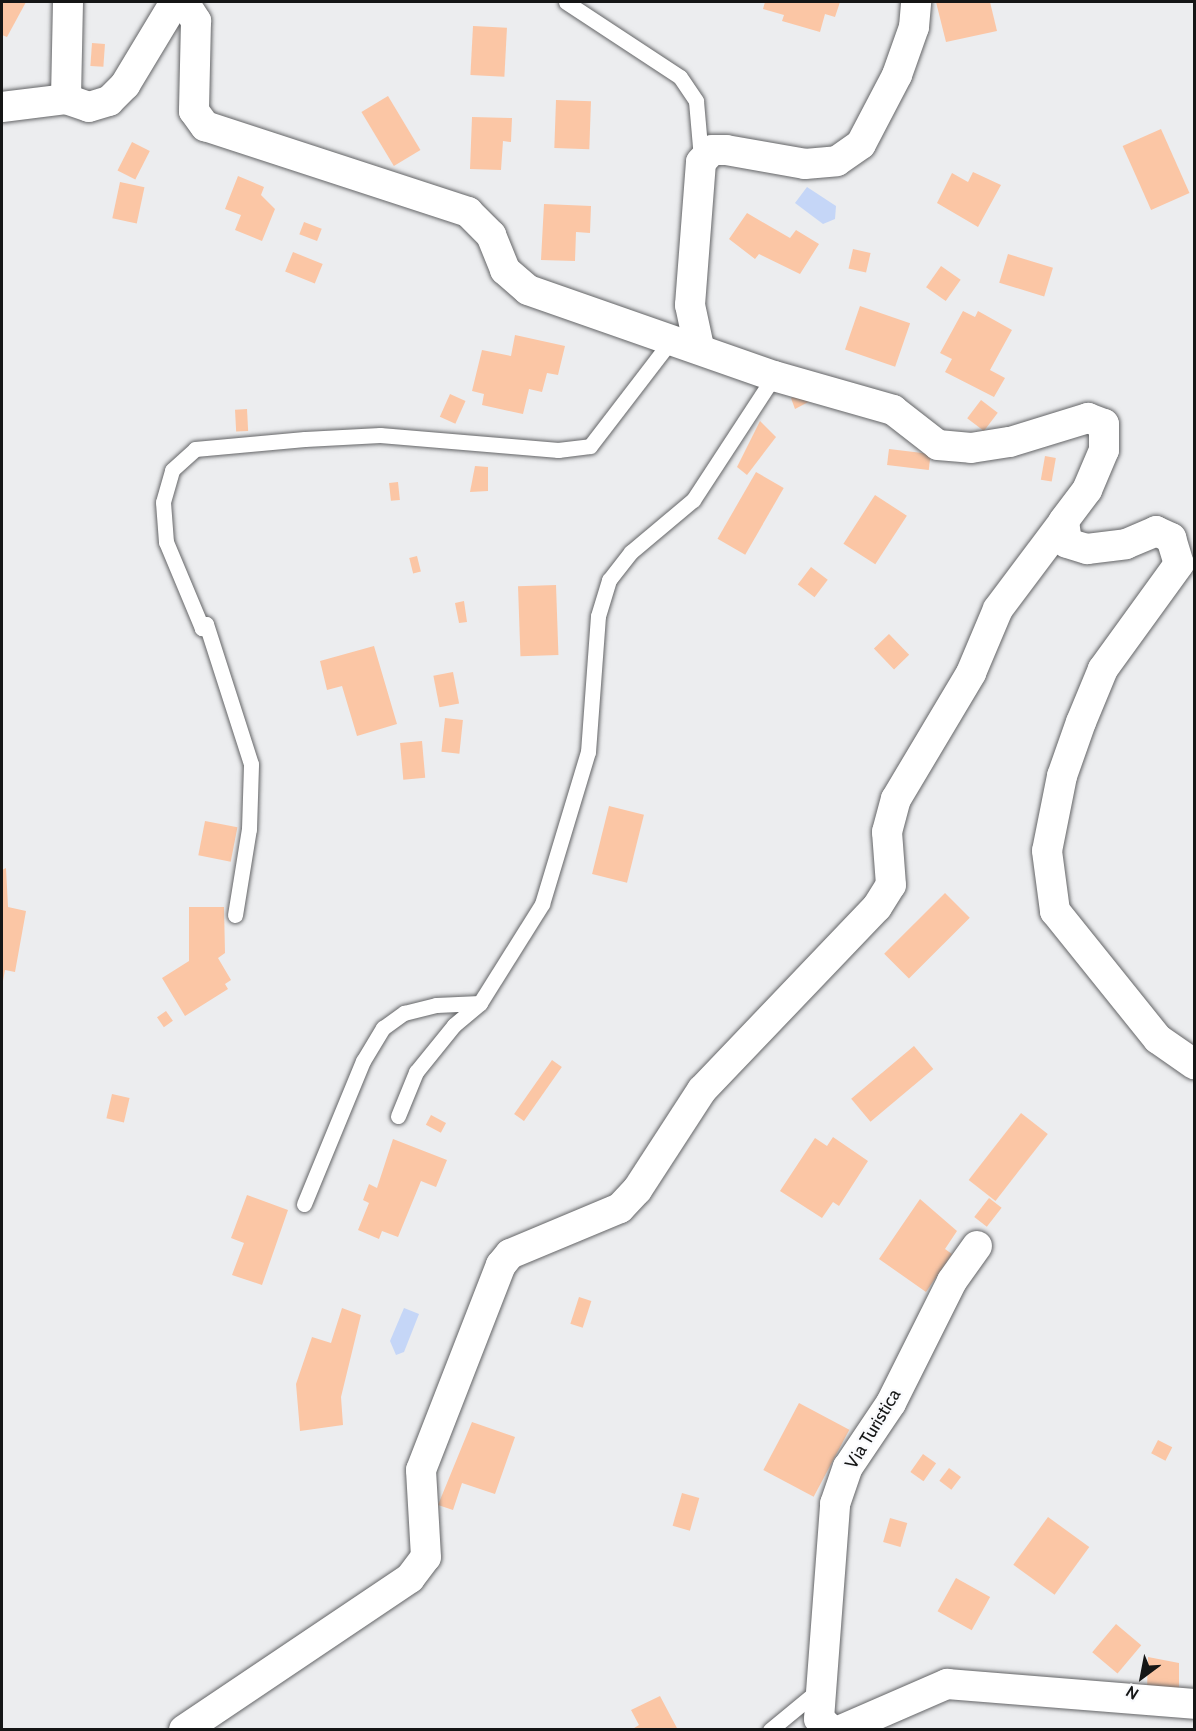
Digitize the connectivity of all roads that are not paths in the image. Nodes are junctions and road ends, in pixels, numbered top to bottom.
1 (68, 2) edge
2 (562, 2) edge
3 (916, 2) edge
4 (66, 99) junction
5 (2, 106) edge
6 (701, 162) junction
7 (686, 343) junction
8 (774, 376) junction
9 (1064, 521) junction
10 (1190, 559) edge
11 (235, 915) dead end
12 (480, 1003) junction
13 (1194, 1064) edge
14 (398, 1116) dead end
15 (304, 1203) dead end
16 (977, 1246) dead end
17 (822, 1687) junction
18 (1194, 1704) edge
19 (184, 1730) edge
20 (770, 1730) edge
21 (831, 1730) edge
22 (841, 1730) edge

1 - 4 street
2 - 6 lane
3 - 6 street
4 - 5 street
4 - 7 street
6 - 7 street
7 - 8 street
7 - 11 lane
8 - 9 street
8 - 12 lane
9 - 10 street
9 - 19 street
10 - 13 street
12 - 14 lane
12 - 15 lane
16 - 17 street, Via Turistica
17 - 20 lane
17 - 21 street, Via Turistica
18 - 22 street

